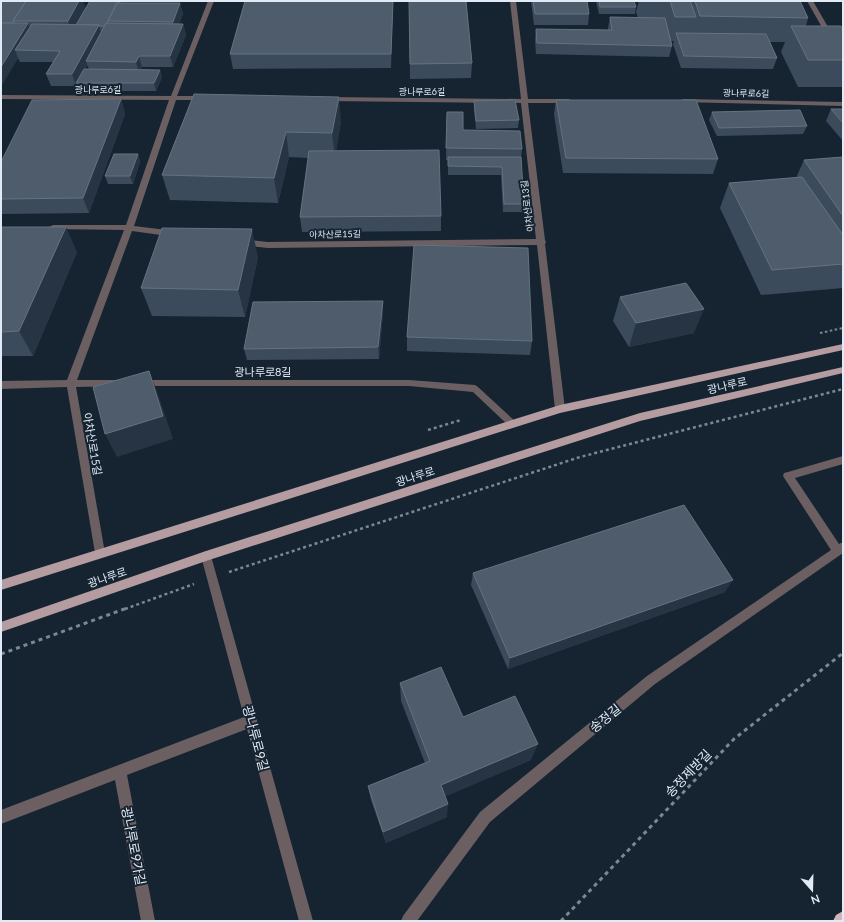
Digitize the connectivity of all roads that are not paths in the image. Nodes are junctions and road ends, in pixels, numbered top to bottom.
1 (211, 1) edge
2 (513, 1) edge
3 (810, 1) edge
4 (843, 59) edge
5 (1, 98) edge
6 (174, 98) junction
7 (213, 98) edge
8 (317, 99) edge
9 (525, 101) junction
10 (580, 101) edge
11 (675, 101) edge
12 (843, 104) edge
13 (41, 227) edge
14 (129, 228) junction
15 (183, 235) edge
16 (237, 241) edge
17 (542, 242) junction
18 (843, 347) edge
19 (843, 370) edge
20 (71, 383) junction
21 (1, 385) edge
22 (560, 409) junction
23 (512, 423) junction
24 (843, 460) edge
25 (840, 549) edge
26 (100, 553) junction
27 (206, 556) junction
28 (1, 585) edge
29 (1, 627) edge
30 (251, 721) junction
31 (120, 771) junction
32 (1, 817) edge
33 (148, 921) edge
34 (306, 921) edge
35 (408, 921) edge

1 - 6 street
2 - 9 street, 아차산로13길
3 - 4 street
5 - 6 street, 광나루로6길
6 - 7 street, 광나루로6길
6 - 14 street
8 - 9 street, 광나루로6길
9 - 10 street, 광나루로6길
9 - 17 street, 아차산로13길
11 - 12 street, 광나루로6길
13 - 14 street
14 - 15 street
14 - 20 street
16 - 17 street, 아차산로15길
17 - 22 street, 아차산로13길
18 - 22 main road, 광나루로
19 - 27 main road, 광나루로
20 - 21 street, 광나루로8길
20 - 23 street, 광나루로8길
20 - 26 street, 아차산로15길
22 - 23 main road, 광나루로
23 - 26 main road, 광나루로
24 - 25 street, 송정길
25 - 35 street, 송정길
26 - 28 main road, 광나루로
27 - 29 main road, 광나루로
27 - 30 street, 광나루로9길
30 - 31 street
30 - 34 street, 광나루로9길
31 - 32 street
31 - 33 street, 광나루로9가길

